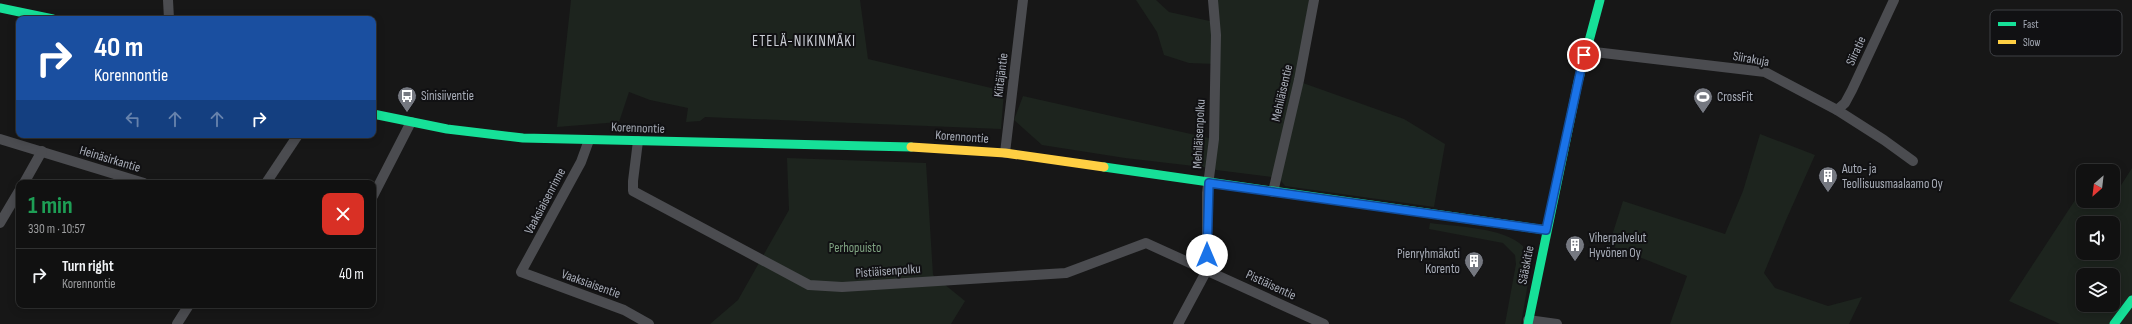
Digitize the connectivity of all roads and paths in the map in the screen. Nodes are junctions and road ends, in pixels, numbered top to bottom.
1 (168, 0) edge
2 (1023, 0) edge
3 (1213, 0) edge
4 (1314, 0) edge
5 (1600, 0) edge
6 (1894, 0) edge
7 (0, 8) edge
8 (38, 16) edge
9 (169, 16) edge
10 (1586, 51) junction
11 (1837, 110) junction
12 (376, 115) edge
13 (411, 122) junction
14 (296, 138) edge
15 (0, 139) edge
16 (588, 140) junction
17 (638, 141) junction
18 (42, 151) junction
19 (1005, 153) junction
20 (1913, 161) dead end
21 (26, 180) edge
22 (134, 180) edge
23 (268, 180) edge
24 (1209, 183) junction
25 (376, 190) edge
26 (1273, 192) junction
27 (16, 197) edge
28 (0, 223) edge
29 (1546, 230) junction
30 (1207, 270) junction
31 (521, 272) joint
32 (2132, 300) edge
33 (187, 308) edge
34 (1528, 322) edge
35 (177, 324) edge
36 (649, 324) edge
37 (1178, 324) edge
38 (1324, 324) edge
39 (1557, 324) edge
40 (2114, 324) edge

1 - 9 street
2 - 19 street, Kiitäjäntie
3 - 24 street, Mehiläisenpolku
4 - 26 street, Mehiläisentie
5 - 10 street, Sääskitie
6 - 11 street, Siiratie
7 - 8 street
10 - 11 street, Siirakuja
10 - 29 street, Sääskitie
11 - 20 street, Siirakuja
12 - 13 street, Korennontie
13 - 16 street, Korennontie
13 - 25 street
14 - 23 street
15 - 18 street, Heinäsirkantie
16 - 17 street, Korennontie
16 - 31 street, Vaaksiaisenrinne
17 - 19 street, Korennontie
17 - 30 street, Pistiäisenpolku
18 - 21 street
18 - 22 street, Heinäsirkantie
19 - 24 street, Korennontie
24 - 26 street, Korennontie
24 - 30 street, Mehiläisenpolku
26 - 29 street, Korennontie
27 - 28 street
29 - 34 street, Sääskitie
30 - 37 street
30 - 38 street, Pistiäisentie
31 - 36 street, Vaaksiaisentie
32 - 40 street
33 - 35 street
34 - 39 street

